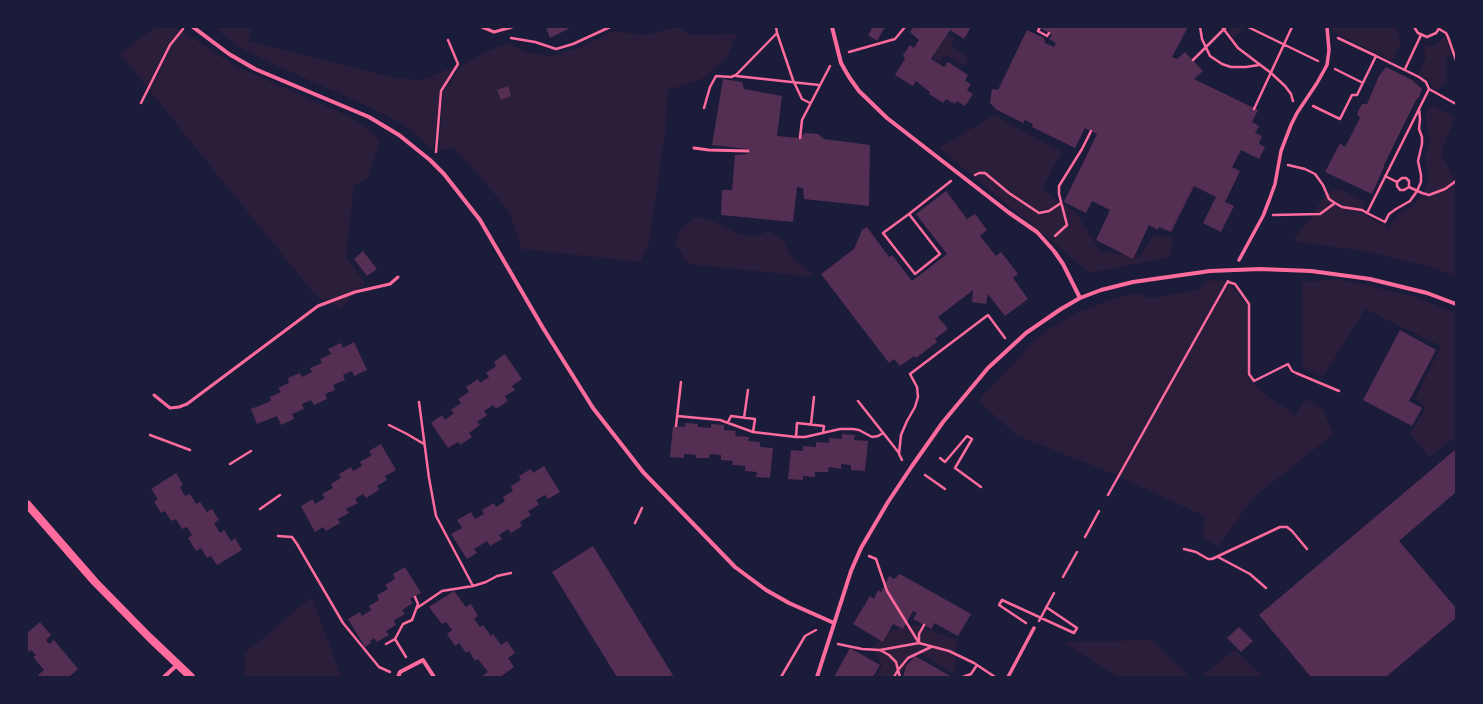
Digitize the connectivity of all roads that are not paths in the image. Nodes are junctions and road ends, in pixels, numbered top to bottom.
1 (193, 27) edge
2 (482, 27) edge
3 (512, 27) edge
4 (832, 27) edge
5 (1327, 27) edge
6 (694, 148) dead end
7 (748, 151) dead end
8 (1239, 260) dead end
9 (398, 277) dead end
10 (1080, 298) junction
11 (1456, 304) edge
12 (154, 395) dead end
13 (27, 504) edge
14 (834, 623) junction
15 (1034, 628) dead end
16 (178, 664) junction
17 (164, 677) edge
18 (191, 677) edge
19 (398, 677) edge
20 (434, 677) edge
21 (817, 677) edge
22 (1008, 677) edge

1 - 14 street
2 - 3 lane
4 - 10 street
5 - 8 street
6 - 7 lane
9 - 12 lane
10 - 11 street
10 - 14 street
13 - 16 main road
14 - 21 street
15 - 22 street
16 - 17 street
16 - 18 main road
19 - 20 street

